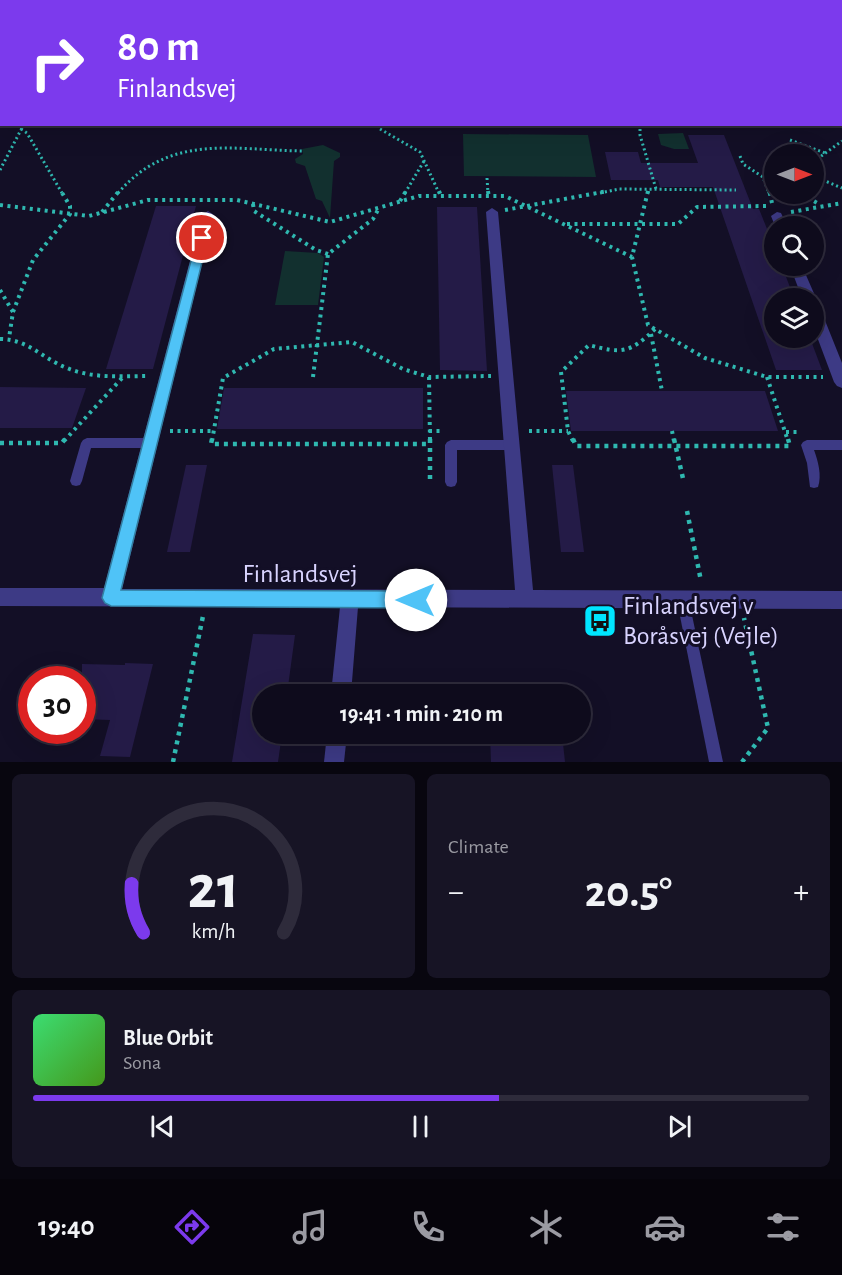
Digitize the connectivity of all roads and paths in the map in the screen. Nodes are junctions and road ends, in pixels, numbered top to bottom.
1 (23, 126) edge
2 (380, 126) edge
3 (640, 126) edge
4 (21, 129) junction
5 (790, 140) dead end
6 (842, 141) edge
7 (303, 151) dead end
8 (825, 153) joint
9 (740, 156) dead end
10 (424, 160) junction
11 (0, 170) edge
12 (487, 178) dead end
13 (764, 179) edge
14 (824, 181) edge
15 (842, 188) edge
16 (649, 189) junction
17 (656, 189) junction
18 (736, 189) dead end
19 (441, 196) junction
20 (489, 196) junction
21 (400, 201) junction
22 (842, 203) edge
23 (253, 204) junction
24 (819, 204) edge
25 (824, 204) edge
26 (0, 205) edge
27 (526, 206) junction
28 (379, 207) junction
29 (102, 212) junction
30 (492, 212) junction
31 (70, 214) junction
32 (208, 215) dead end
33 (777, 216) edge
34 (563, 224) junction
35 (641, 224) junction
36 (328, 254) junction
37 (632, 257) junction
38 (0, 290) edge
39 (13, 312) junction
40 (656, 329) junction
41 (651, 334) junction
42 (824, 336) edge
43 (9, 338) junction
44 (0, 339) edge
45 (317, 343) junction
46 (124, 376) junction
47 (166, 376) junction
48 (506, 376) junction
49 (313, 377) dead end
50 (429, 377) junction
51 (768, 377) junction
52 (841, 380) edge
53 (662, 391) dead end
54 (672, 431) dead end
55 (0, 443) edge
56 (150, 443) junction
57 (429, 444) junction
58 (513, 445) junction
59 (677, 446) junction
60 (842, 446) edge
61 (76, 481) dead end
62 (429, 482) dead end
63 (452, 482) dead end
64 (684, 483) dead end
65 (814, 483) dead end
66 (687, 511) dead end
67 (0, 597) edge
68 (111, 598) junction
69 (207, 599) junction
70 (350, 599) junction
71 (525, 600) junction
72 (740, 600) junction
73 (842, 600) edge
74 (683, 601) junction
75 (705, 601) junction
76 (342, 684) edge
77 (336, 744) edge
78 (173, 762) edge
79 (334, 762) edge
80 (716, 762) edge
81 (742, 762) edge

1 - 4 path
2 - 10 path
3 - 17 path
4 - 11 path
4 - 31 path
5 - 8 path
6 - 8 path
7 - 29 path
9 - 13 path
10 - 19 path
10 - 21 path
12 - 20 path
14 - 15 path
16 - 17 path
16 - 27 path
16 - 35 path
17 - 18 path
19 - 20 path
19 - 21 path
20 - 27 path
20 - 30 path
21 - 28 path
22 - 25 path
23 - 28 path
23 - 29 path
23 - 36 path
24 - 33 path
26 - 31 path
27 - 30 path
27 - 34 path
28 - 36 path
29 - 31 path
30 - 48 street
31 - 39 path
32 - 47 street
33 - 35 path
34 - 35 path
34 - 37 path
35 - 37 path
36 - 45 path
37 - 40 path
38 - 39 path
39 - 43 path
40 - 41 path
40 - 51 path
41 - 53 path
41 - 59 path
42 - 52 street
43 - 44 path
43 - 46 path
45 - 49 path
45 - 50 path
45 - 57 path
46 - 47 path
46 - 55 path
47 - 56 street
48 - 50 path
48 - 58 street
50 - 57 path
51 - 52 path
51 - 59 path
54 - 59 path
56 - 61 lane
56 - 68 street
57 - 62 path
58 - 63 lane
58 - 71 street
59 - 64 path
60 - 65 lane
66 - 75 path
67 - 68 street, Finlandsvej
68 - 69 street, Finlandsvej
69 - 70 street, Finlandsvej
69 - 78 path
70 - 71 street, Finlandsvej
70 - 76 street
71 - 74 street, Finlandsvej
72 - 73 street, Finlandsvej
72 - 75 street, Finlandsvej
72 - 81 path
74 - 75 street, Finlandsvej
74 - 80 lane
77 - 79 street

